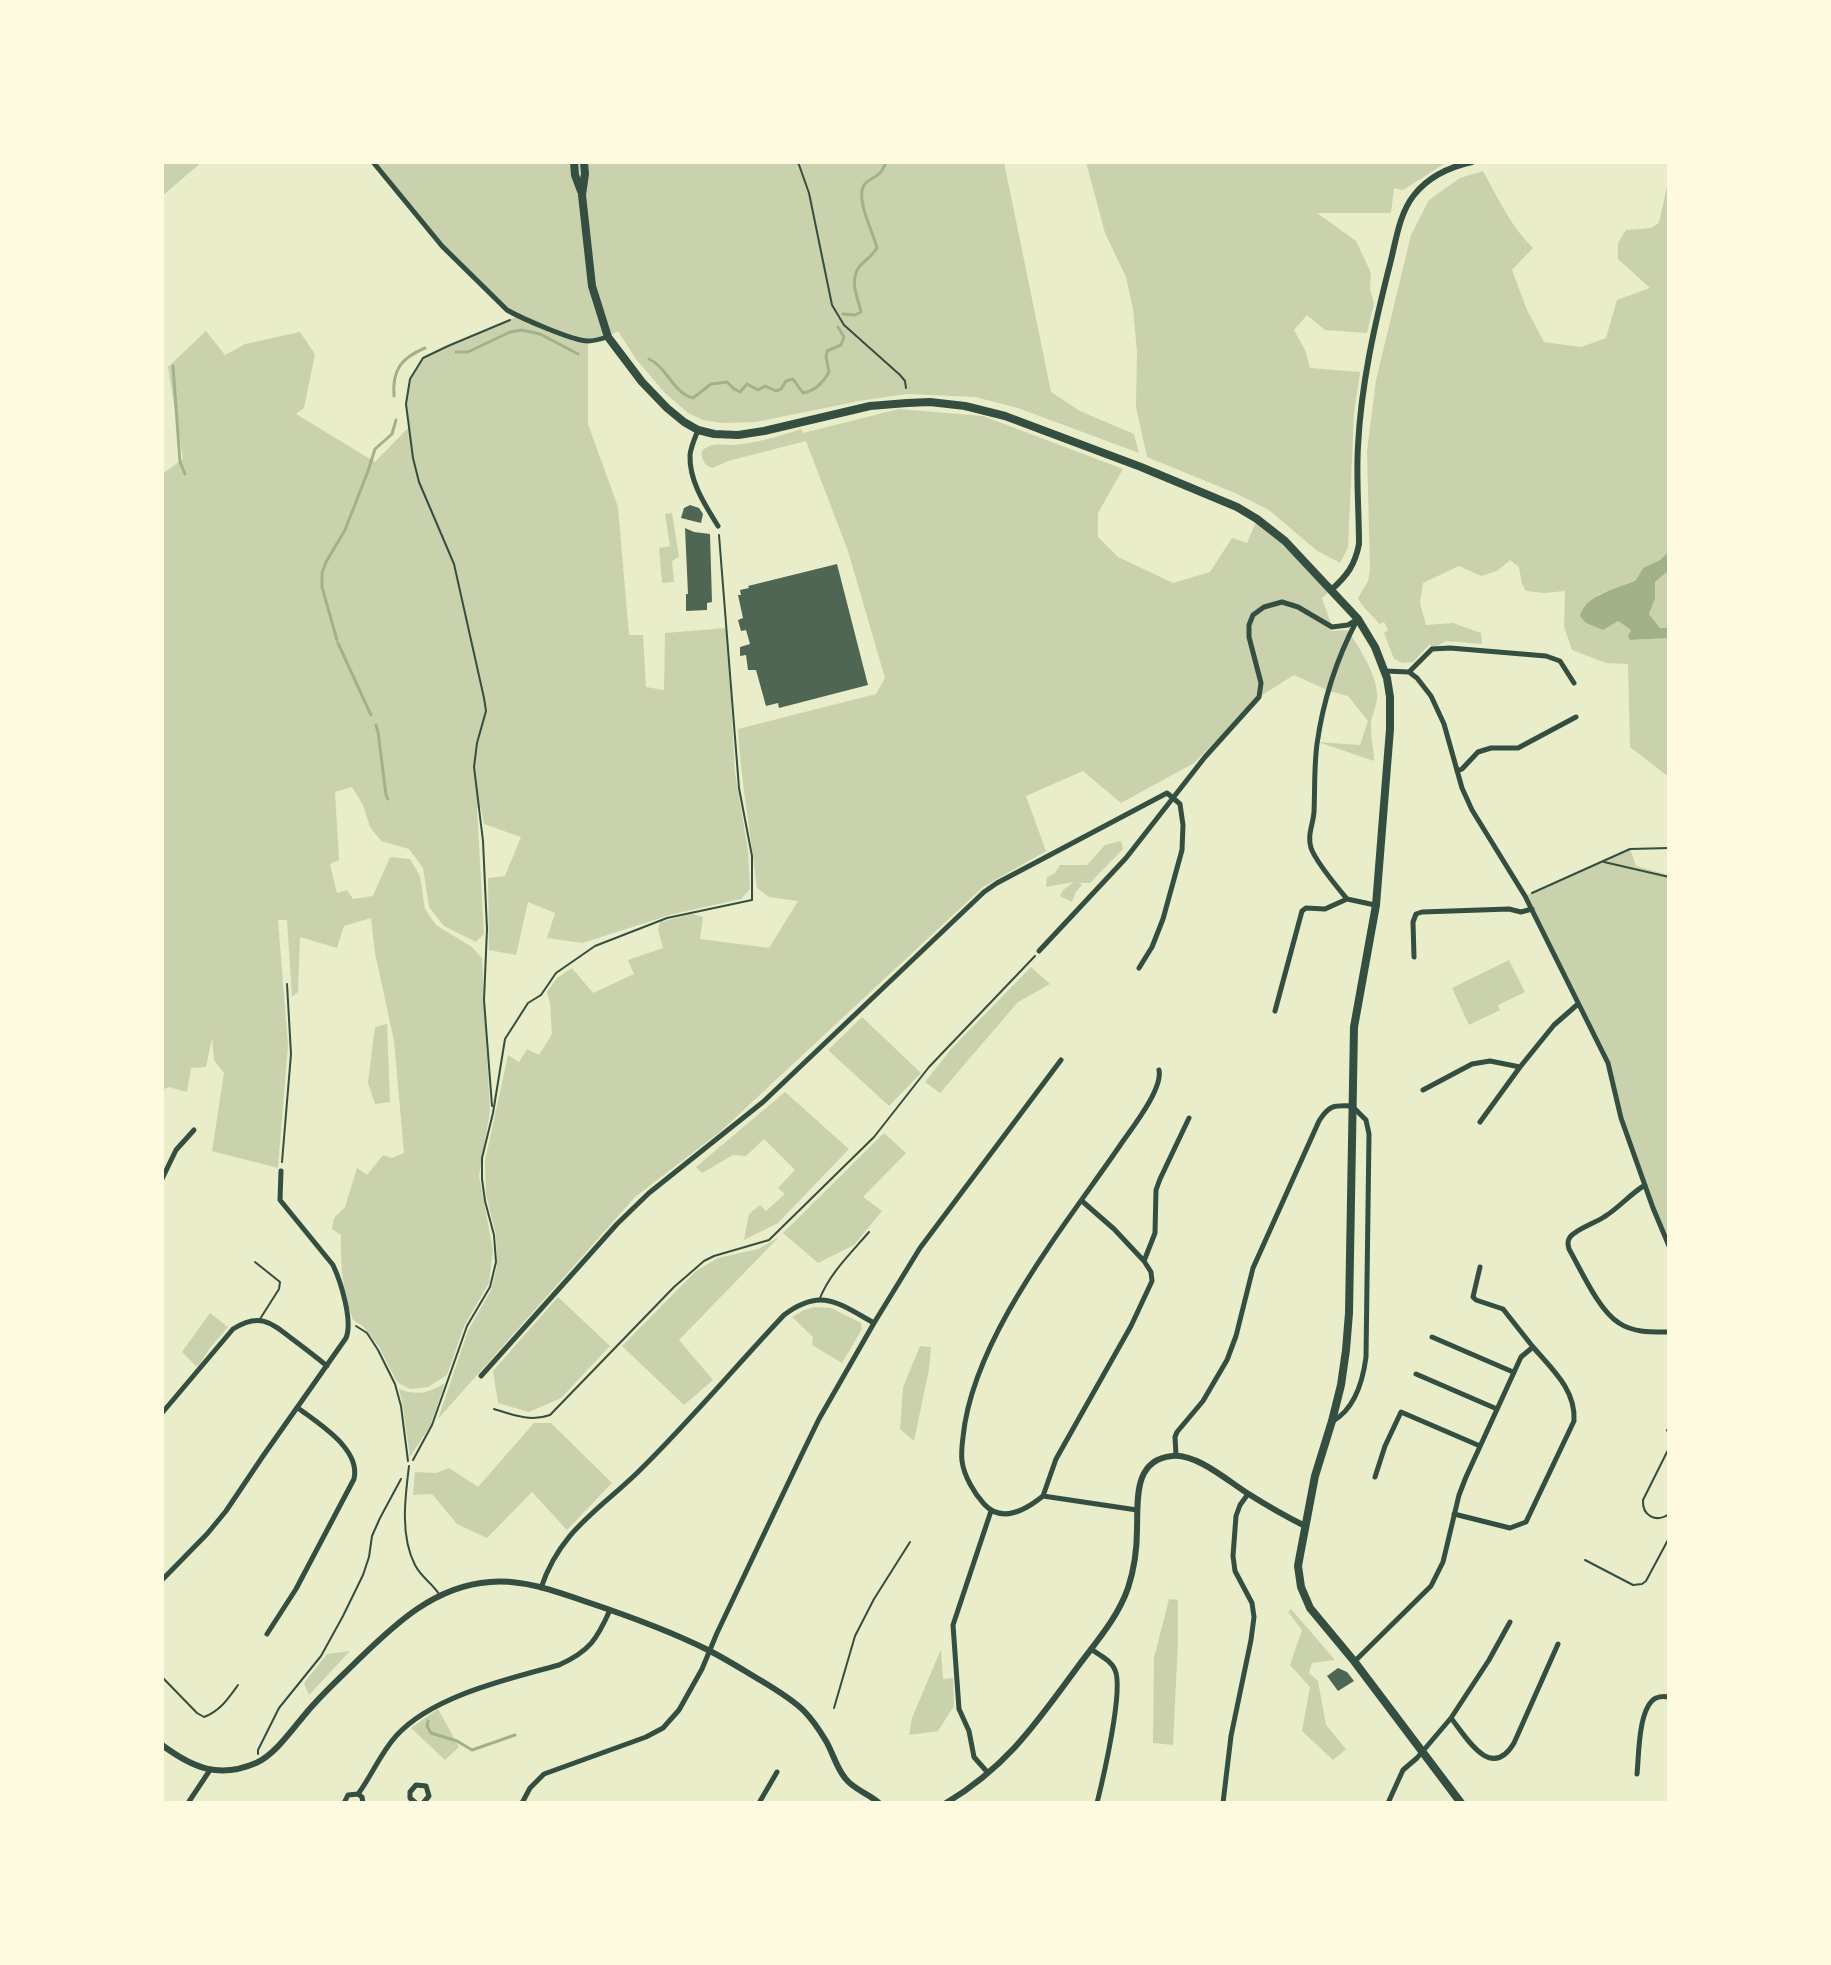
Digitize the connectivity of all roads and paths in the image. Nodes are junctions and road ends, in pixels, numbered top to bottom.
1 (373, 162) edge
2 (574, 162) edge
3 (584, 162) edge
4 (798, 162) edge
5 (1472, 162) edge
6 (582, 195) junction
7 (519, 317) junction
8 (608, 337) junction
9 (906, 388) dead end
10 (698, 430) junction
11 (718, 526) joint
12 (1331, 590) junction
13 (1358, 619) junction
14 (1384, 671) junction
15 (1409, 672) junction
16 (1574, 683) dead end
17 (1576, 717) dead end
18 (1457, 771) junction
19 (1174, 798) junction
20 (1669, 848) edge
21 (1602, 862) junction
22 (1669, 877) edge
23 (1525, 896) junction
24 (1347, 899) junction
25 (1376, 905) junction
26 (1532, 909) junction
27 (1039, 951) dead end
28 (1414, 957) dead end
29 (1032, 959) dead end
30 (1139, 968) dead end
31 (287, 984) dead end
32 (1578, 1004) junction
33 (1275, 1011) dead end
34 (1061, 1060) dead end
35 (1520, 1067) junction
36 (1159, 1070) dead end
37 (1423, 1090) dead end
38 (1352, 1106) junction
39 (493, 1113) junction
40 (1189, 1118) dead end
41 (1480, 1122) dead end
42 (194, 1130) dead end
43 (281, 1171) joint
44 (162, 1179) edge
45 (1645, 1185) junction
46 (1082, 1201) junction
47 (869, 1232) dead end
48 (1669, 1246) edge
49 (1144, 1261) junction
50 (255, 1262) dead end
51 (1480, 1267) dead end
52 (820, 1299) junction
53 (260, 1320) junction
54 (874, 1323) junction
55 (360, 1328) dead end
56 (1669, 1332) edge
57 (1432, 1337) dead end
58 (1533, 1347) junction
59 (327, 1366) junction
60 (1513, 1372) junction
61 (1416, 1374) dead end
62 (481, 1376) dead end
63 (298, 1408) junction
64 (494, 1409) dead end
65 (1497, 1409) junction
66 (162, 1413) edge
67 (1332, 1421) junction
68 (1480, 1446) junction
69 (1669, 1448) edge
70 (1176, 1455) junction
71 (409, 1466) junction
72 (1375, 1477) dead end
73 (1248, 1494) junction
74 (1043, 1496) junction
75 (1137, 1510) junction
76 (991, 1511) junction
77 (1454, 1514) junction
78 (1669, 1514) edge
79 (1305, 1526) junction
80 (1669, 1538) edge
81 (910, 1542) dead end
82 (1585, 1560) dead end
83 (162, 1580) edge
84 (541, 1588) junction
85 (440, 1595) junction
86 (610, 1610) junction
87 (1510, 1622) dead end
88 (267, 1634) dead end
89 (1558, 1644) dead end
90 (1091, 1649) junction
91 (709, 1650) junction
92 (1354, 1661) junction
93 (162, 1677) edge
94 (238, 1685) dead end
95 (1669, 1697) edge
96 (834, 1708) dead end
97 (1451, 1718) junction
98 (162, 1745) edge
99 (1423, 1752) junction
100 (258, 1753) dead end
101 (210, 1770) junction
102 (777, 1772) dead end
103 (988, 1774) junction
104 (1637, 1774) dead end
105 (358, 1794) junction
106 (950, 1802) edge
107 (188, 1803) edge
108 (344, 1803) edge
109 (363, 1803) edge
110 (416, 1803) edge
111 (424, 1803) edge
112 (522, 1803) edge
113 (759, 1803) edge
114 (879, 1803) edge
115 (1097, 1803) edge
116 (1223, 1803) edge
117 (1388, 1803) edge
118 (1461, 1803) edge

1 - 7 street
2 - 6 main road
3 - 6 main road
4 - 9 path
5 - 12 street
6 - 8 main road
7 - 8 street
7 - 39 path
8 - 10 main road
10 - 11 street
10 - 12 main road
11 - 39 path
12 - 13 main road
13 - 14 main road
13 - 19 street
13 - 24 street
14 - 15 street
14 - 25 main road
15 - 16 street
15 - 18 street
17 - 18 street
18 - 23 street
19 - 27 street
19 - 30 street
19 - 62 street
20 - 21 path
21 - 22 path
21 - 23 path
23 - 26 street
24 - 25 street
24 - 33 street
25 - 38 main road
26 - 28 street
26 - 32 street
29 - 64 path
31 - 43 path
32 - 35 street
32 - 45 street
34 - 54 street
35 - 37 street
35 - 41 street
36 - 46 street
38 - 67 main road
38 - 67 street
38 - 70 street
39 - 71 path
40 - 49 street
42 - 44 street
43 - 59 street
45 - 48 street
45 - 56 street
46 - 49 street
46 - 76 street
47 - 52 lane
49 - 74 street
50 - 53 lane
51 - 58 street
52 - 54 street
52 - 84 street
53 - 59 street
53 - 66 street
54 - 91 street
55 - 71 path
57 - 60 street
58 - 60 street
58 - 77 street
59 - 63 street
60 - 65 street
61 - 65 street
63 - 83 street
63 - 88 street
65 - 68 street
67 - 79 main road
68 - 72 street
68 - 77 street
69 - 78 lane
70 - 73 street
70 - 75 street
71 - 85 lane
71 - 100 path
73 - 79 street
73 - 116 street
74 - 75 street
74 - 76 street
75 - 90 street
76 - 103 street
77 - 92 street
79 - 92 main road
80 - 82 lane
81 - 96 path
84 - 85 street
84 - 86 street
85 - 101 street
86 - 91 street
86 - 105 street
87 - 97 street
89 - 97 street
90 - 103 street
90 - 115 street
91 - 112 street
91 - 114 street
92 - 99 main road
93 - 94 lane
95 - 104 street
97 - 99 street
98 - 101 street
99 - 117 street
99 - 118 main road
101 - 107 street
102 - 113 street
103 - 106 street
105 - 108 street
105 - 109 street
110 - 111 street

